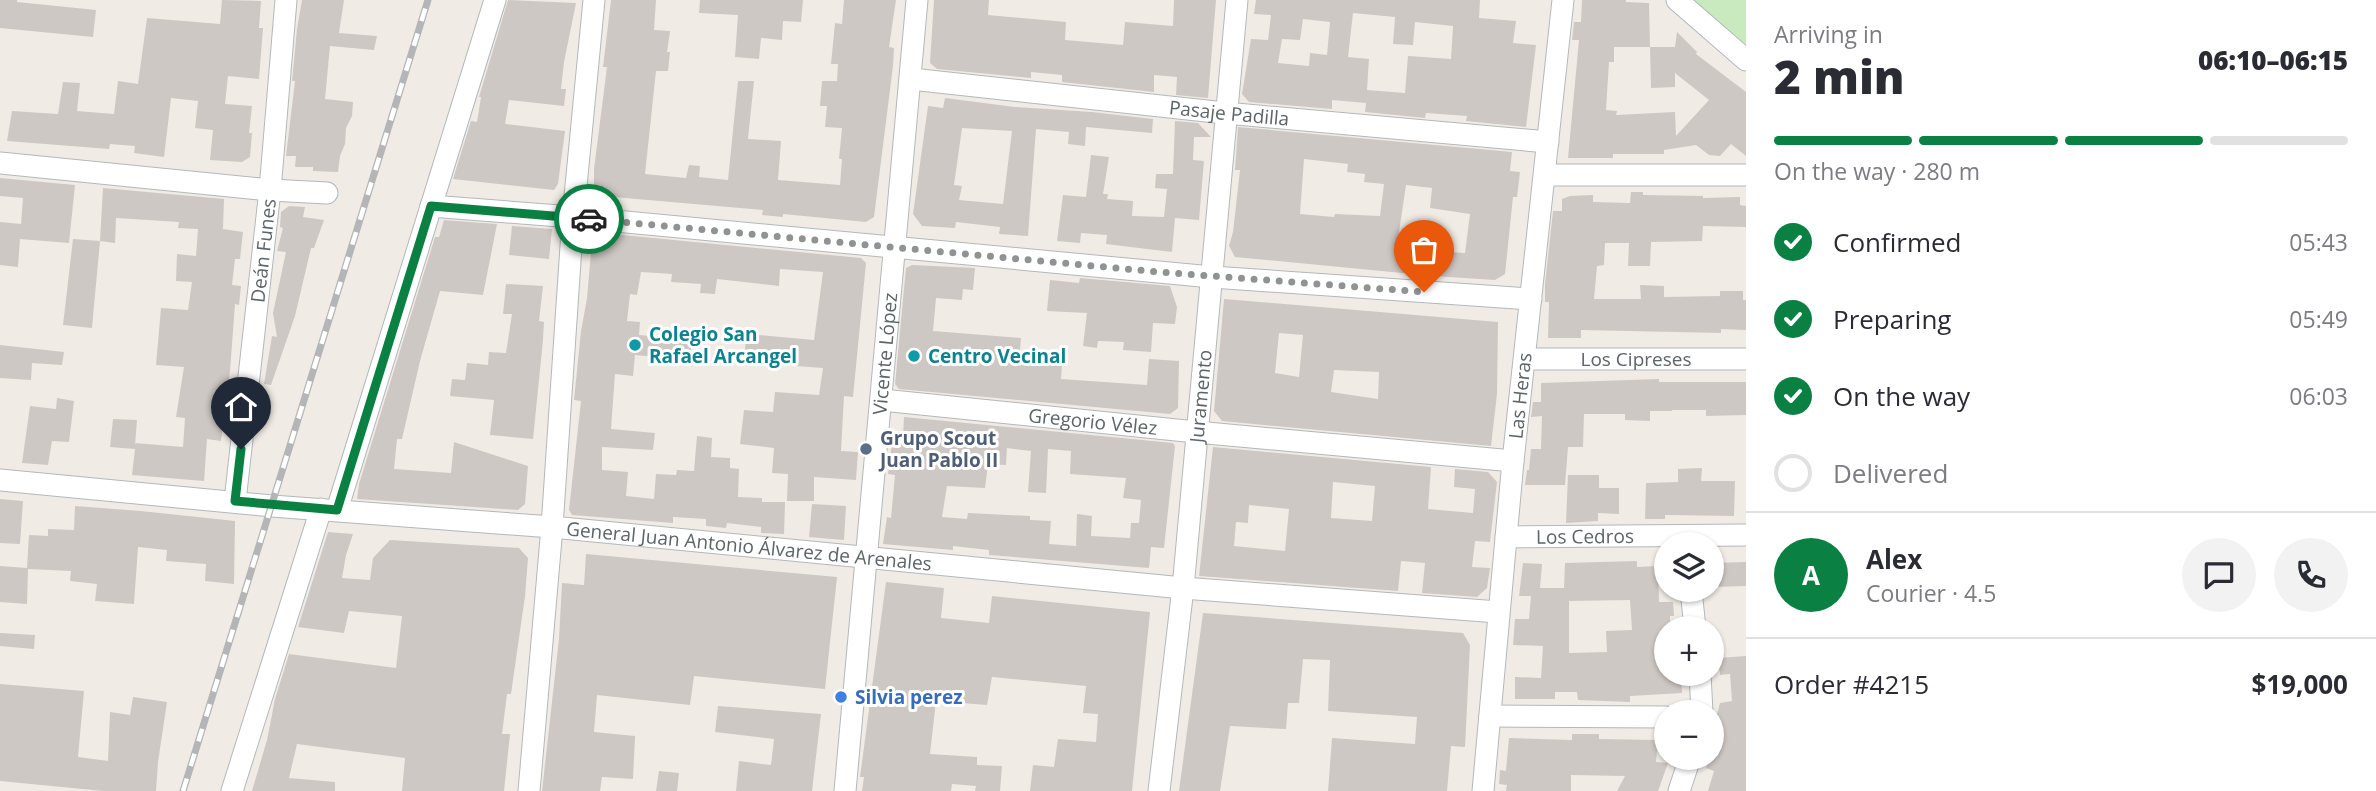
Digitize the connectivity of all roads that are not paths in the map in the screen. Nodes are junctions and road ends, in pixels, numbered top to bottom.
1 (286, 0) edge
2 (495, 0) edge
3 (594, 0) edge
4 (917, 0) edge
5 (1237, 0) edge
6 (1563, 0) edge
7 (1676, 0) edge
8 (1746, 60) edge
9 (911, 79) junction
10 (1225, 113) junction
11 (1548, 142) junction
12 (0, 163) edge
13 (1545, 175) junction
14 (1746, 175) edge
15 (270, 190) junction
16 (327, 193) dead end
17 (431, 206) junction
18 (573, 217) junction
19 (894, 248) junction
20 (1212, 276) junction
21 (1531, 299) junction
22 (1525, 359) junction
23 (1746, 359) edge
24 (882, 400) junction
25 (1196, 432) junction
26 (1513, 461) junction
27 (0, 480) edge
28 (235, 501) junction
29 (329, 510) junction
30 (552, 527) junction
31 (1746, 535) edge
32 (1506, 537) junction
33 (1724, 537) edge
34 (1654, 539) edge
35 (867, 558) junction
36 (1183, 588) junction
37 (1498, 612) junction
38 (1490, 716) junction
39 (1654, 717) edge
40 (1686, 770) edge
41 (232, 791) edge
42 (529, 791) edge
43 (845, 791) edge
44 (1159, 791) edge
45 (1483, 791) edge
46 (1679, 791) edge

1 - 15 street, Deán Funes
2 - 17 street
3 - 18 street
4 - 9 street, Vicente López
5 - 10 street, Juramento
6 - 11 street, Las Heras
7 - 8 street
9 - 10 street, Pasaje Padilla
9 - 19 street, Vicente López
10 - 11 street, Pasaje Padilla
10 - 20 street, Juramento
11 - 13 street, Las Heras
12 - 15 street
13 - 14 street
13 - 21 street, Las Heras
15 - 16 street
15 - 28 street, Deán Funes
17 - 18 street
17 - 29 street
18 - 19 street
18 - 30 street
19 - 20 street
19 - 24 street, Vicente López
20 - 21 street
20 - 25 street, Juramento
21 - 22 street, Las Heras
22 - 23 street, Los Cipreses
22 - 26 street, Las Heras
24 - 25 street, Gregorio Vélez
24 - 35 street, Vicente López
25 - 26 street, Gregorio Vélez
25 - 36 street, Juramento
26 - 32 street, Las Heras
27 - 28 street, General Juan Antonio Álvarez de Arenales
28 - 29 street, General Juan Antonio Álvarez de Arenales
29 - 30 street, General Juan Antonio Álvarez de Arenales
29 - 41 street
30 - 35 street, General Juan Antonio Álvarez de Arenales
30 - 42 street
31 - 33 street, Los Cedros
32 - 34 street, Los Cedros
32 - 37 street, Las Heras
35 - 36 street, General Juan Antonio Álvarez de Arenales
35 - 43 street, Vicente López
36 - 37 street, General Juan Antonio Álvarez de Arenales
36 - 44 street, Juramento
37 - 38 street, Las Heras
38 - 39 street
38 - 45 street, Las Heras
40 - 46 street

